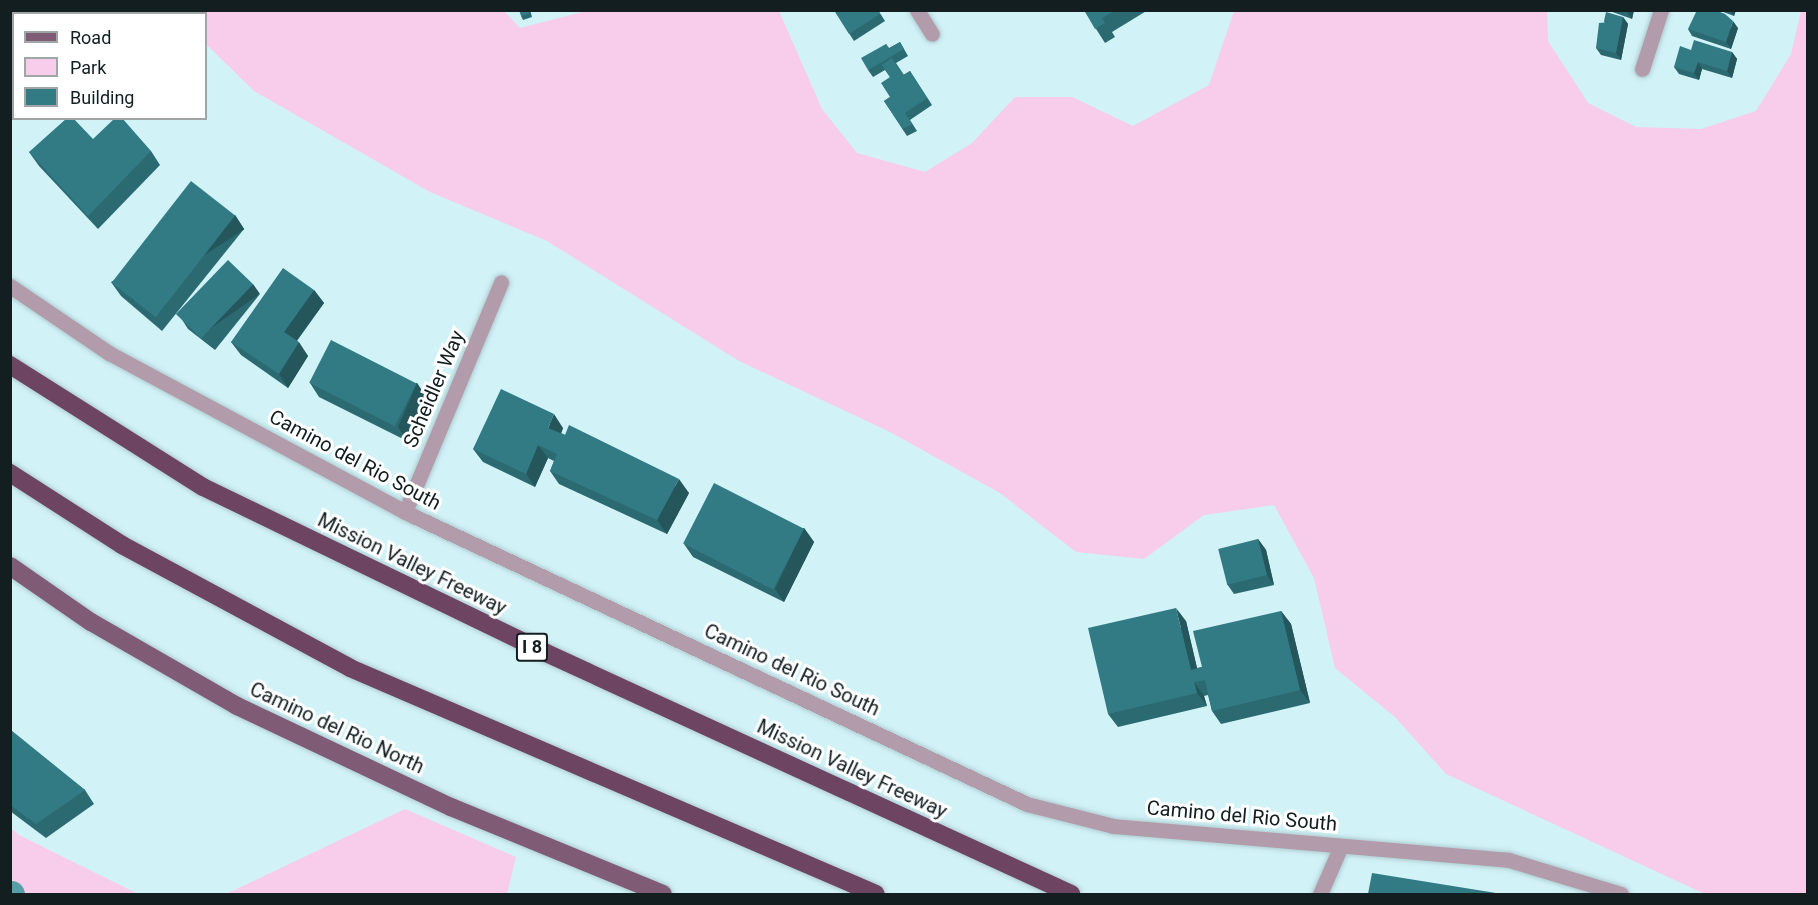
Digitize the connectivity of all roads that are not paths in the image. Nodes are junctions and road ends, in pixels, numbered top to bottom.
1 (917, 10) edge
2 (1661, 10) edge
3 (932, 34) dead end
4 (1642, 69) dead end
5 (501, 282) dead end
6 (10, 286) edge
7 (10, 365) edge
8 (10, 473) edge
9 (405, 512) junction
10 (10, 566) edge
11 (1341, 846) junction
12 (663, 894) edge
13 (876, 894) edge
14 (1071, 894) edge
15 (1320, 894) edge
16 (1621, 894) edge

1 - 3 street
2 - 4 street
5 - 9 street, Scheidler Way
6 - 9 street, Camino del Rio South
7 - 14 highway, Mission Valley Freeway / I 8
8 - 13 highway
9 - 11 street, Camino del Rio South
10 - 12 main road, Camino del Rio North
11 - 15 street
11 - 16 street, Camino del Rio South

